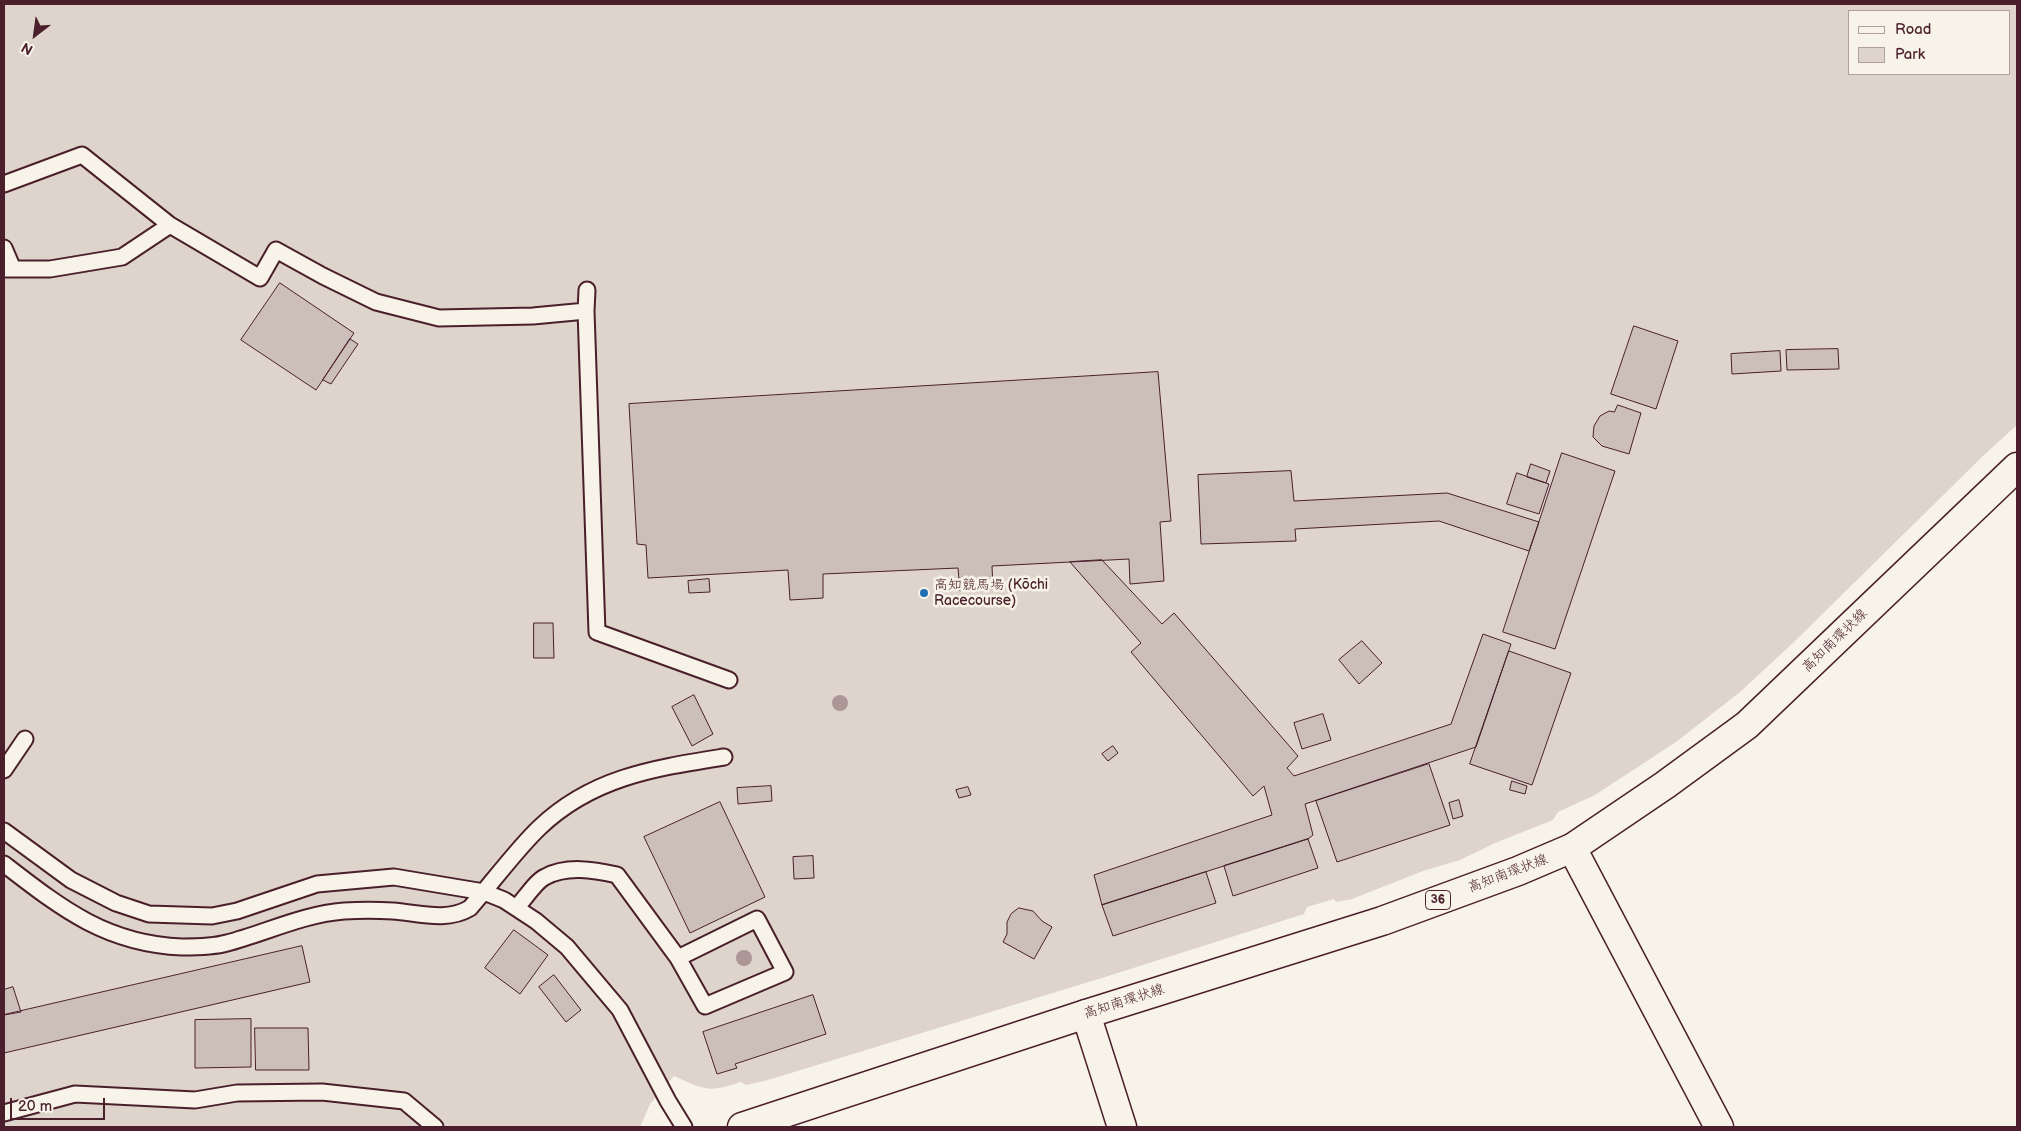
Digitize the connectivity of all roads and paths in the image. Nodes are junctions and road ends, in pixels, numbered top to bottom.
1 (4, 184) edge
2 (170, 225) junction
3 (4, 248) edge
4 (8, 269) edge
5 (587, 290) dead end
6 (586, 311) junction
7 (2017, 468) edge
8 (729, 680) dead end
9 (25, 739) dead end
10 (724, 757) dead end
11 (4, 770) edge
12 (4, 831) edge
13 (1572, 848) junction
14 (4, 864) edge
15 (484, 892) junction
16 (516, 908) junction
17 (678, 958) junction
18 (1086, 1014) junction
19 (4, 1113) edge
20 (434, 1127) edge
21 (684, 1127) edge
22 (742, 1127) edge
23 (1122, 1127) edge
24 (1719, 1127) edge

1 - 2 lane
2 - 4 lane
2 - 6 lane
3 - 4 lane
5 - 6 lane
6 - 8 lane
7 - 13 main road, 高知南環状線 / 36
9 - 11 lane
10 - 15 lane
12 - 15 lane
13 - 18 main road, 高知南環状線 / 36
13 - 24 main road
14 - 15 lane
15 - 16 lane
16 - 17 lane
16 - 21 lane
17 - 17 lane
18 - 22 main road, 高知南環状線 / 36
18 - 23 main road
19 - 20 lane

